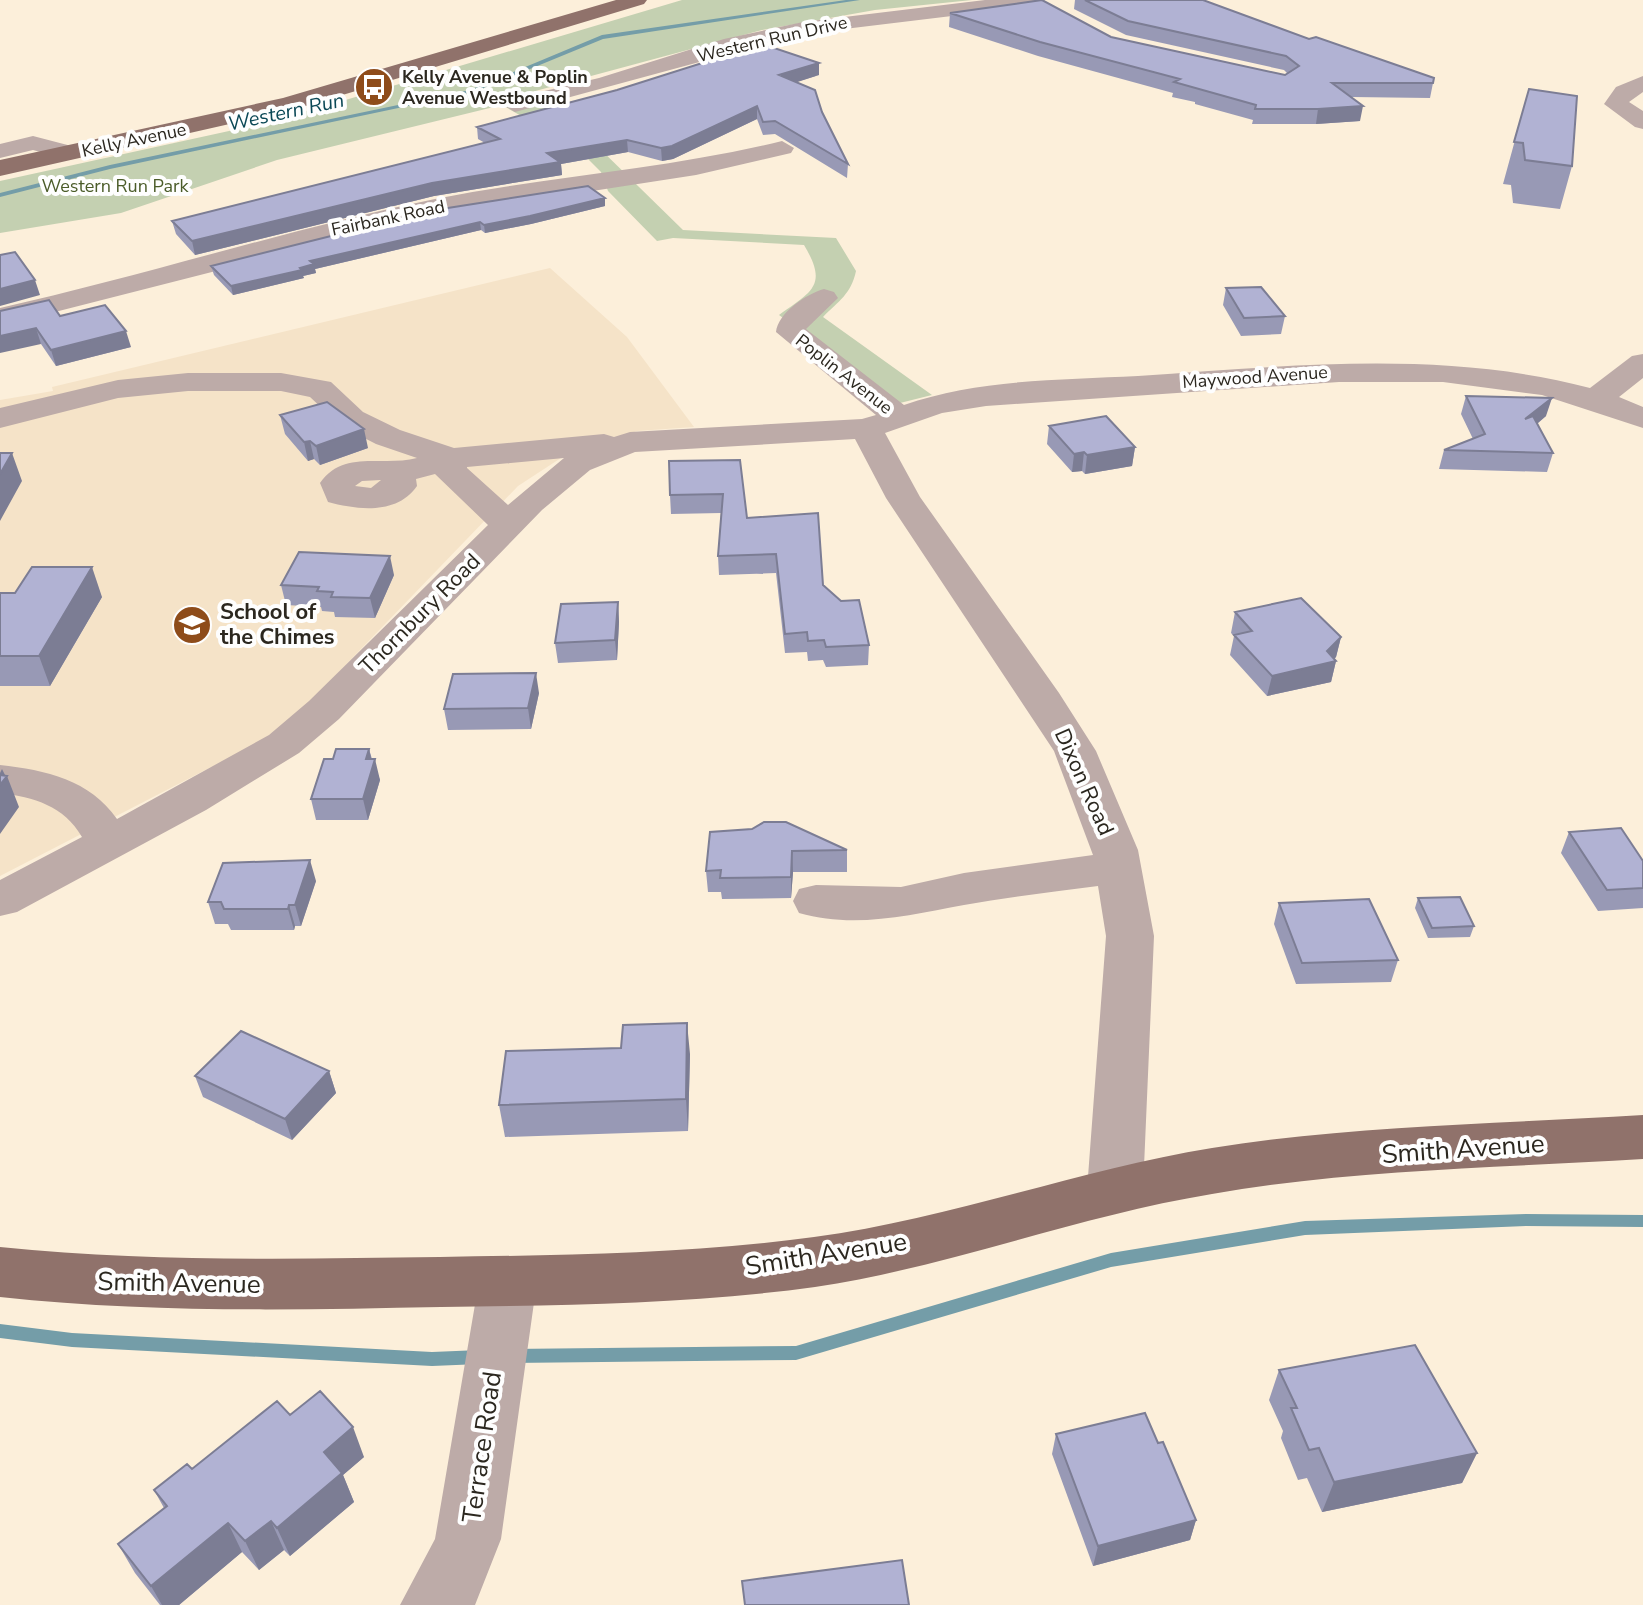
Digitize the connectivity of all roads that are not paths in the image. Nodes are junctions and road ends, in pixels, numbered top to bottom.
1 (637, 0) edge
2 (1036, 0) edge
3 (1060, 14) edge
4 (1643, 83) edge
5 (515, 105) dead end
6 (1643, 122) edge
7 (782, 148) dead end
8 (0, 151) edge
9 (70, 153) junction
10 (0, 168) edge
11 (824, 298) dead end
12 (0, 317) edge
13 (1643, 363) edge
14 (1595, 400) junction
15 (0, 418) edge
16 (1643, 418) edge
17 (882, 423) junction
18 (630, 442) junction
19 (452, 458) junction
20 (397, 474) dead end
21 (509, 525) junction
22 (0, 779) edge
23 (108, 843) junction
24 (1118, 867) junction
25 (0, 900) edge
26 (816, 901) dead end
27 (1643, 1137) edge
28 (1115, 1190) junction
29 (0, 1272) edge
30 (508, 1281) junction
31 (434, 1605) edge

1 - 9 main road, Kelly Avenue
2 - 3 street
2 - 5 street, Western Run Drive
4 - 6 street
7 - 12 street, Fairbank Road
8 - 9 street
9 - 10 main road, Kelly Avenue
11 - 17 street, Poplin Avenue
13 - 14 street
14 - 16 street, Maywood Avenue
14 - 17 street, Maywood Avenue
15 - 19 street
17 - 18 street, Thornbury Road
17 - 24 street, Dixon Road
18 - 19 street
18 - 21 street, Thornbury Road
19 - 20 street
19 - 21 street
21 - 23 street, Thornbury Road
22 - 23 street
23 - 25 street, Thornbury Road
24 - 26 street
24 - 28 street, Dixon Road
27 - 28 main road, Smith Avenue
28 - 30 main road, Smith Avenue
29 - 30 main road, Smith Avenue
30 - 31 street, Terrace Road

